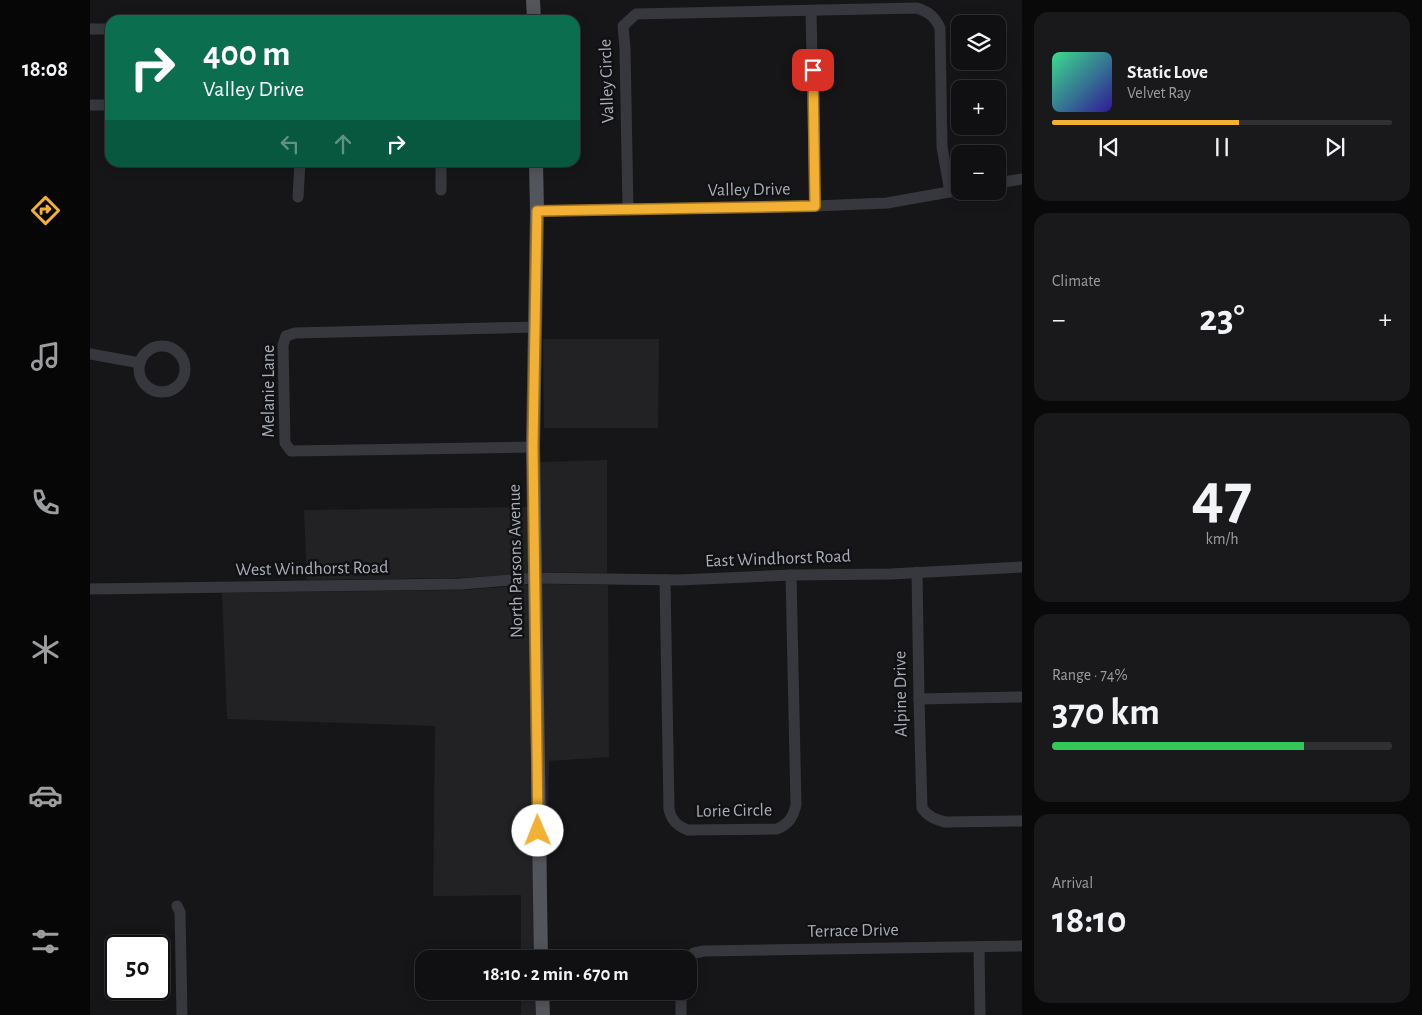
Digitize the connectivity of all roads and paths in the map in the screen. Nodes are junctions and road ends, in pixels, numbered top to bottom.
1 (533, 0) edge
2 (811, 11) junction
3 (534, 15) edge
4 (90, 29) edge
5 (105, 29) edge
6 (90, 105) edge
7 (105, 105) edge
8 (300, 167) edge
9 (441, 167) edge
10 (536, 167) edge
11 (951, 177) edge
12 (1022, 179) edge
13 (1006, 182) edge
14 (441, 190) dead end
15 (951, 192) edge
16 (298, 197) dead end
17 (815, 206) junction
18 (628, 210) junction
19 (537, 211) junction
20 (535, 327) junction
21 (90, 354) edge
22 (140, 363) junction
23 (533, 447) junction
24 (1022, 567) edge
25 (917, 572) junction
26 (792, 575) junction
27 (535, 578) junction
28 (665, 580) junction
29 (90, 589) edge
30 (1022, 697) edge
31 (919, 699) junction
32 (1022, 821) edge
33 (176, 906) dead end
34 (1022, 946) edge
35 (979, 947) junction
36 (541, 950) edge
37 (697, 953) edge
38 (542, 1000) edge
39 (681, 1000) edge
40 (182, 1015) edge
41 (543, 1015) edge
42 (681, 1015) edge
43 (980, 1015) edge

1 - 3 main road
2 - 11 street, Valley Circle
2 - 17 street
2 - 18 street, Valley Circle
4 - 5 street
6 - 7 street
8 - 16 street
9 - 14 street
10 - 19 main road, North Parsons Avenue
12 - 13 street
15 - 17 street, Valley Drive
17 - 18 street, Valley Drive
18 - 19 street, Valley Drive
19 - 20 main road, North Parsons Avenue
20 - 23 main road, North Parsons Avenue
20 - 23 street, Melanie Lane
21 - 22 street
22 - 22 street
23 - 27 main road, North Parsons Avenue
24 - 25 street, East Windhorst Road
25 - 26 street, East Windhorst Road
25 - 31 street, Alpine Drive
26 - 28 street, East Windhorst Road
26 - 28 street, Lorie Circle
27 - 28 street, East Windhorst Road
27 - 29 street, West Windhorst Road
27 - 36 main road, North Parsons Avenue
30 - 31 street
31 - 32 street, Alpine Drive
33 - 40 street
34 - 35 street, Terrace Drive
35 - 37 street, Terrace Drive
35 - 43 street
38 - 41 main road
39 - 42 street

